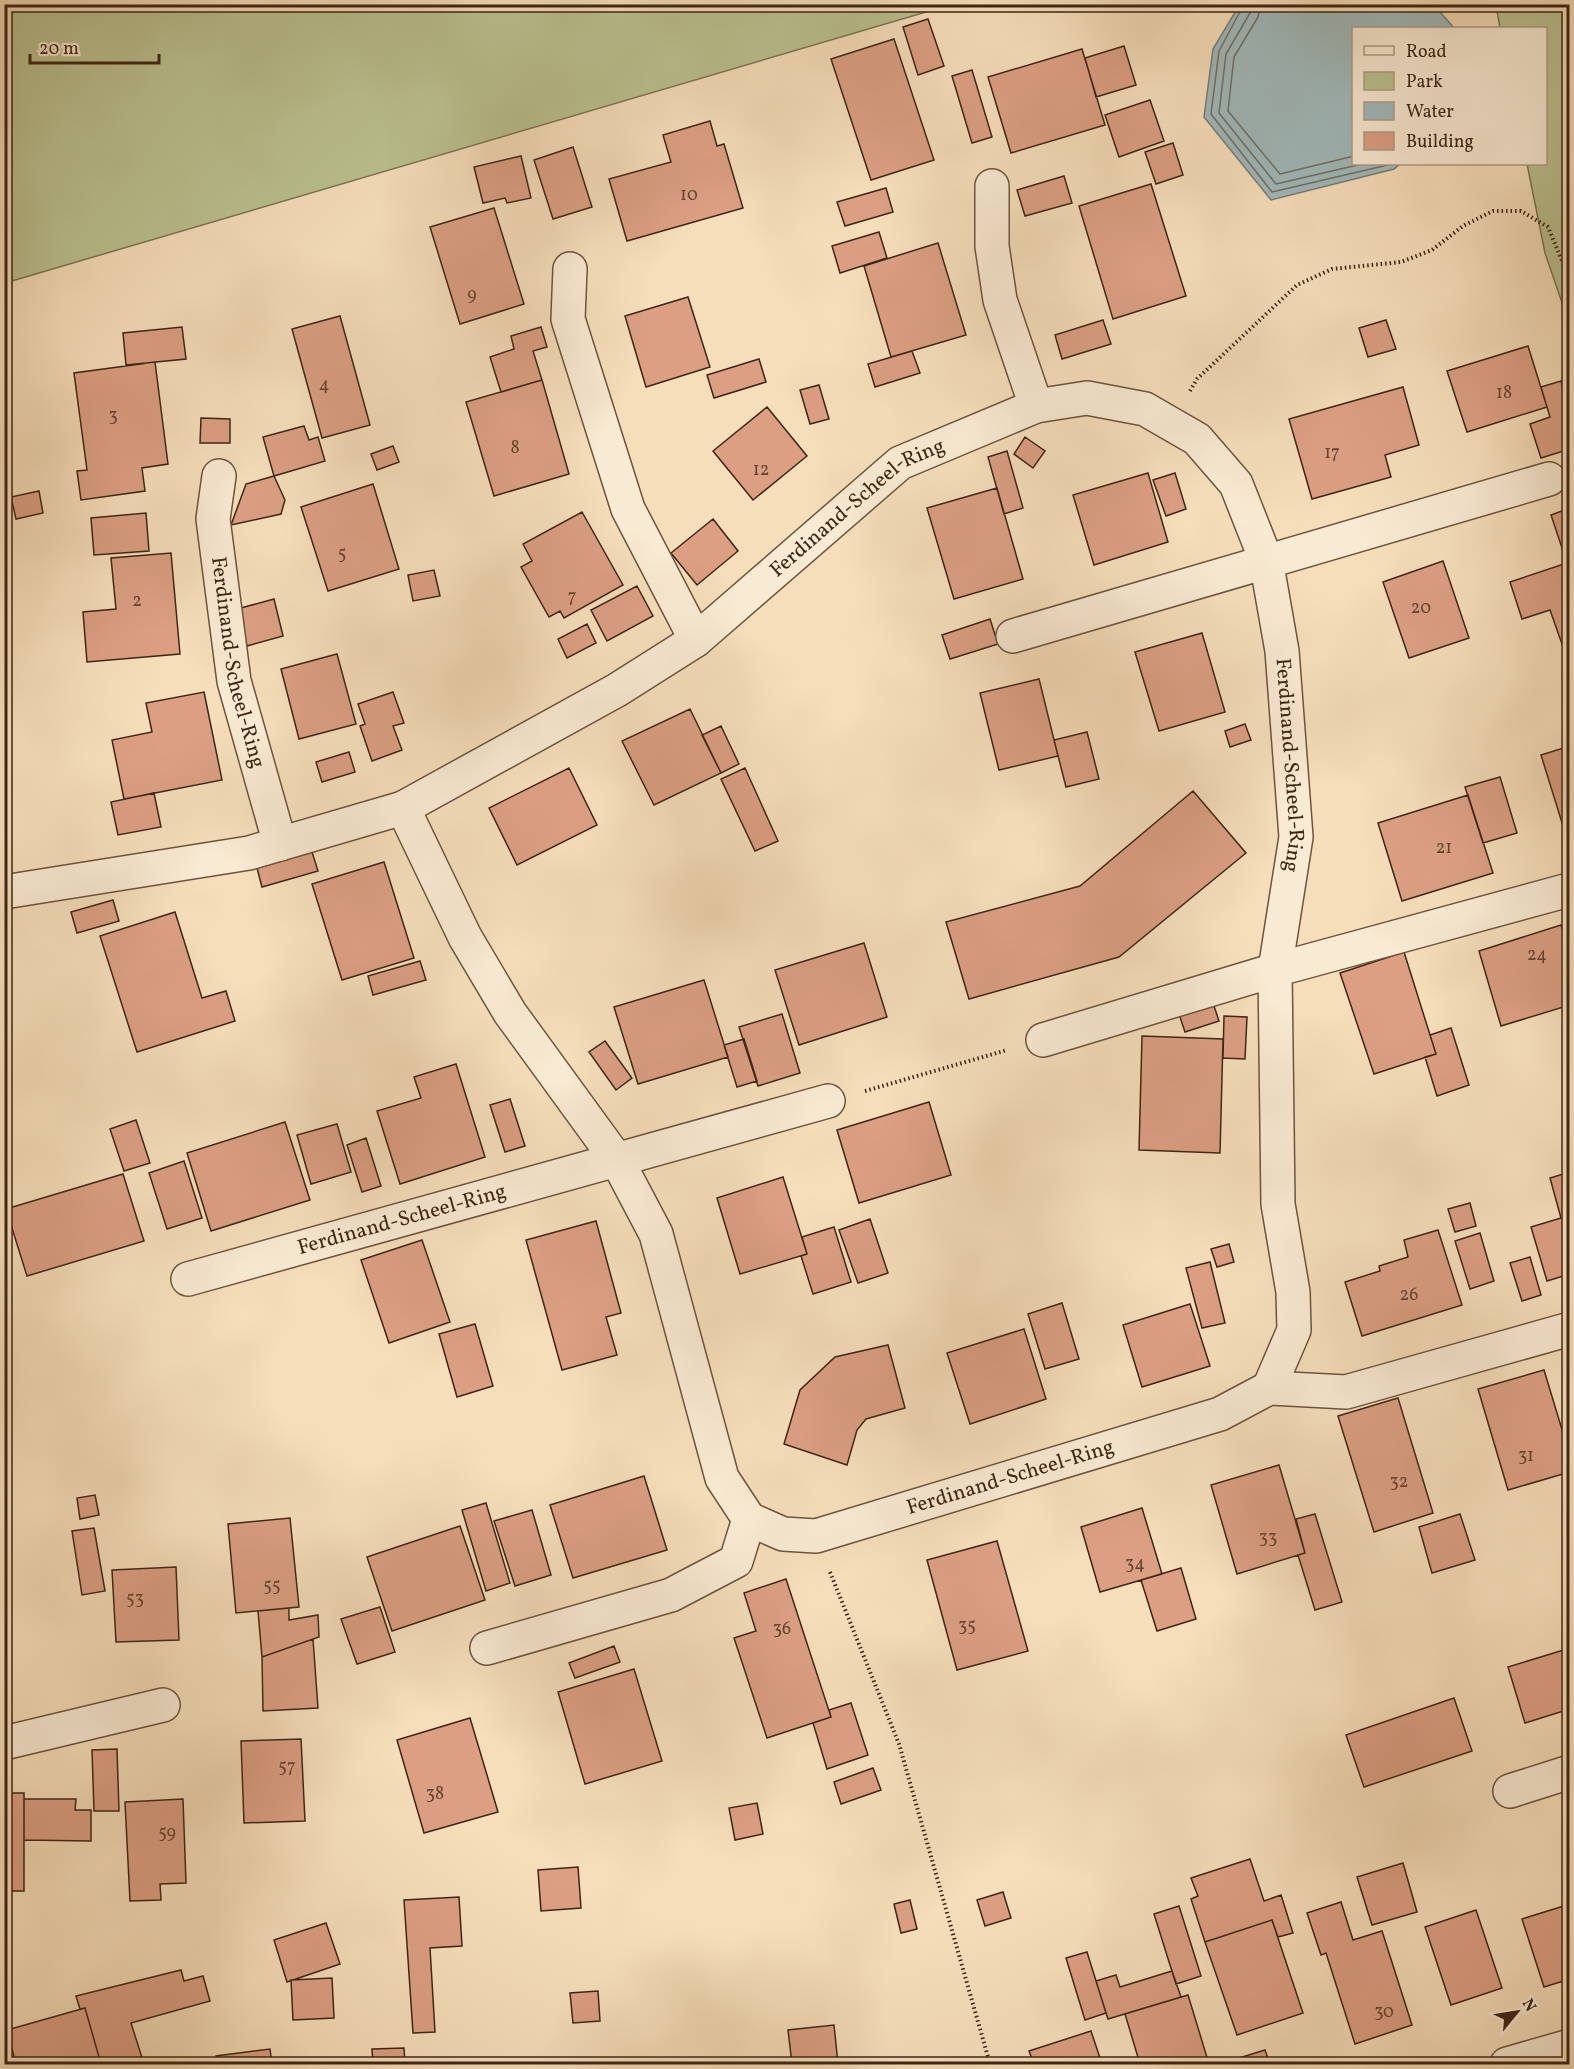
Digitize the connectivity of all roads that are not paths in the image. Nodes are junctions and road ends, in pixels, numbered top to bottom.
1 (992, 186) dead end
2 (570, 269) dead end
3 (1036, 406) junction
4 (219, 476) dead end
5 (1549, 479) dead end
6 (1266, 560) junction
7 (1013, 636) dead end
8 (696, 640) junction
9 (403, 808) junction
10 (280, 844) junction
11 (1565, 891) dead end
12 (4, 892) edge
13 (1275, 970) junction
14 (1043, 1040) road end
15 (828, 1101) road end
16 (618, 1160) junction
17 (188, 1279) dead end
18 (1569, 1329) edge
19 (1269, 1388) junction
20 (749, 1519) junction
21 (487, 1648) dead end
22 (163, 1705) dead end
23 (4, 1743) edge
24 (1569, 1772) edge
25 (1510, 1791) dead end
26 (1569, 2046) edge
27 (1507, 2064) edge

1 - 3 street
2 - 8 street
3 - 6 street, Ferdinand-Scheel-Ring
3 - 8 street, Ferdinand-Scheel-Ring
4 - 10 street, Ferdinand-Scheel-Ring
5 - 6 street
6 - 7 street
6 - 13 street, Ferdinand-Scheel-Ring
8 - 9 street, Ferdinand-Scheel-Ring
9 - 10 street, Ferdinand-Scheel-Ring
9 - 16 street
10 - 12 street, Ferdinand-Scheel-Ring
11 - 13 street
13 - 14 street
13 - 19 street, Ferdinand-Scheel-Ring
15 - 16 street, Ferdinand-Scheel-Ring
16 - 17 street, Ferdinand-Scheel-Ring
16 - 20 street
18 - 19 street
19 - 20 street, Ferdinand-Scheel-Ring
20 - 21 street
22 - 23 street
24 - 25 street
26 - 27 street

